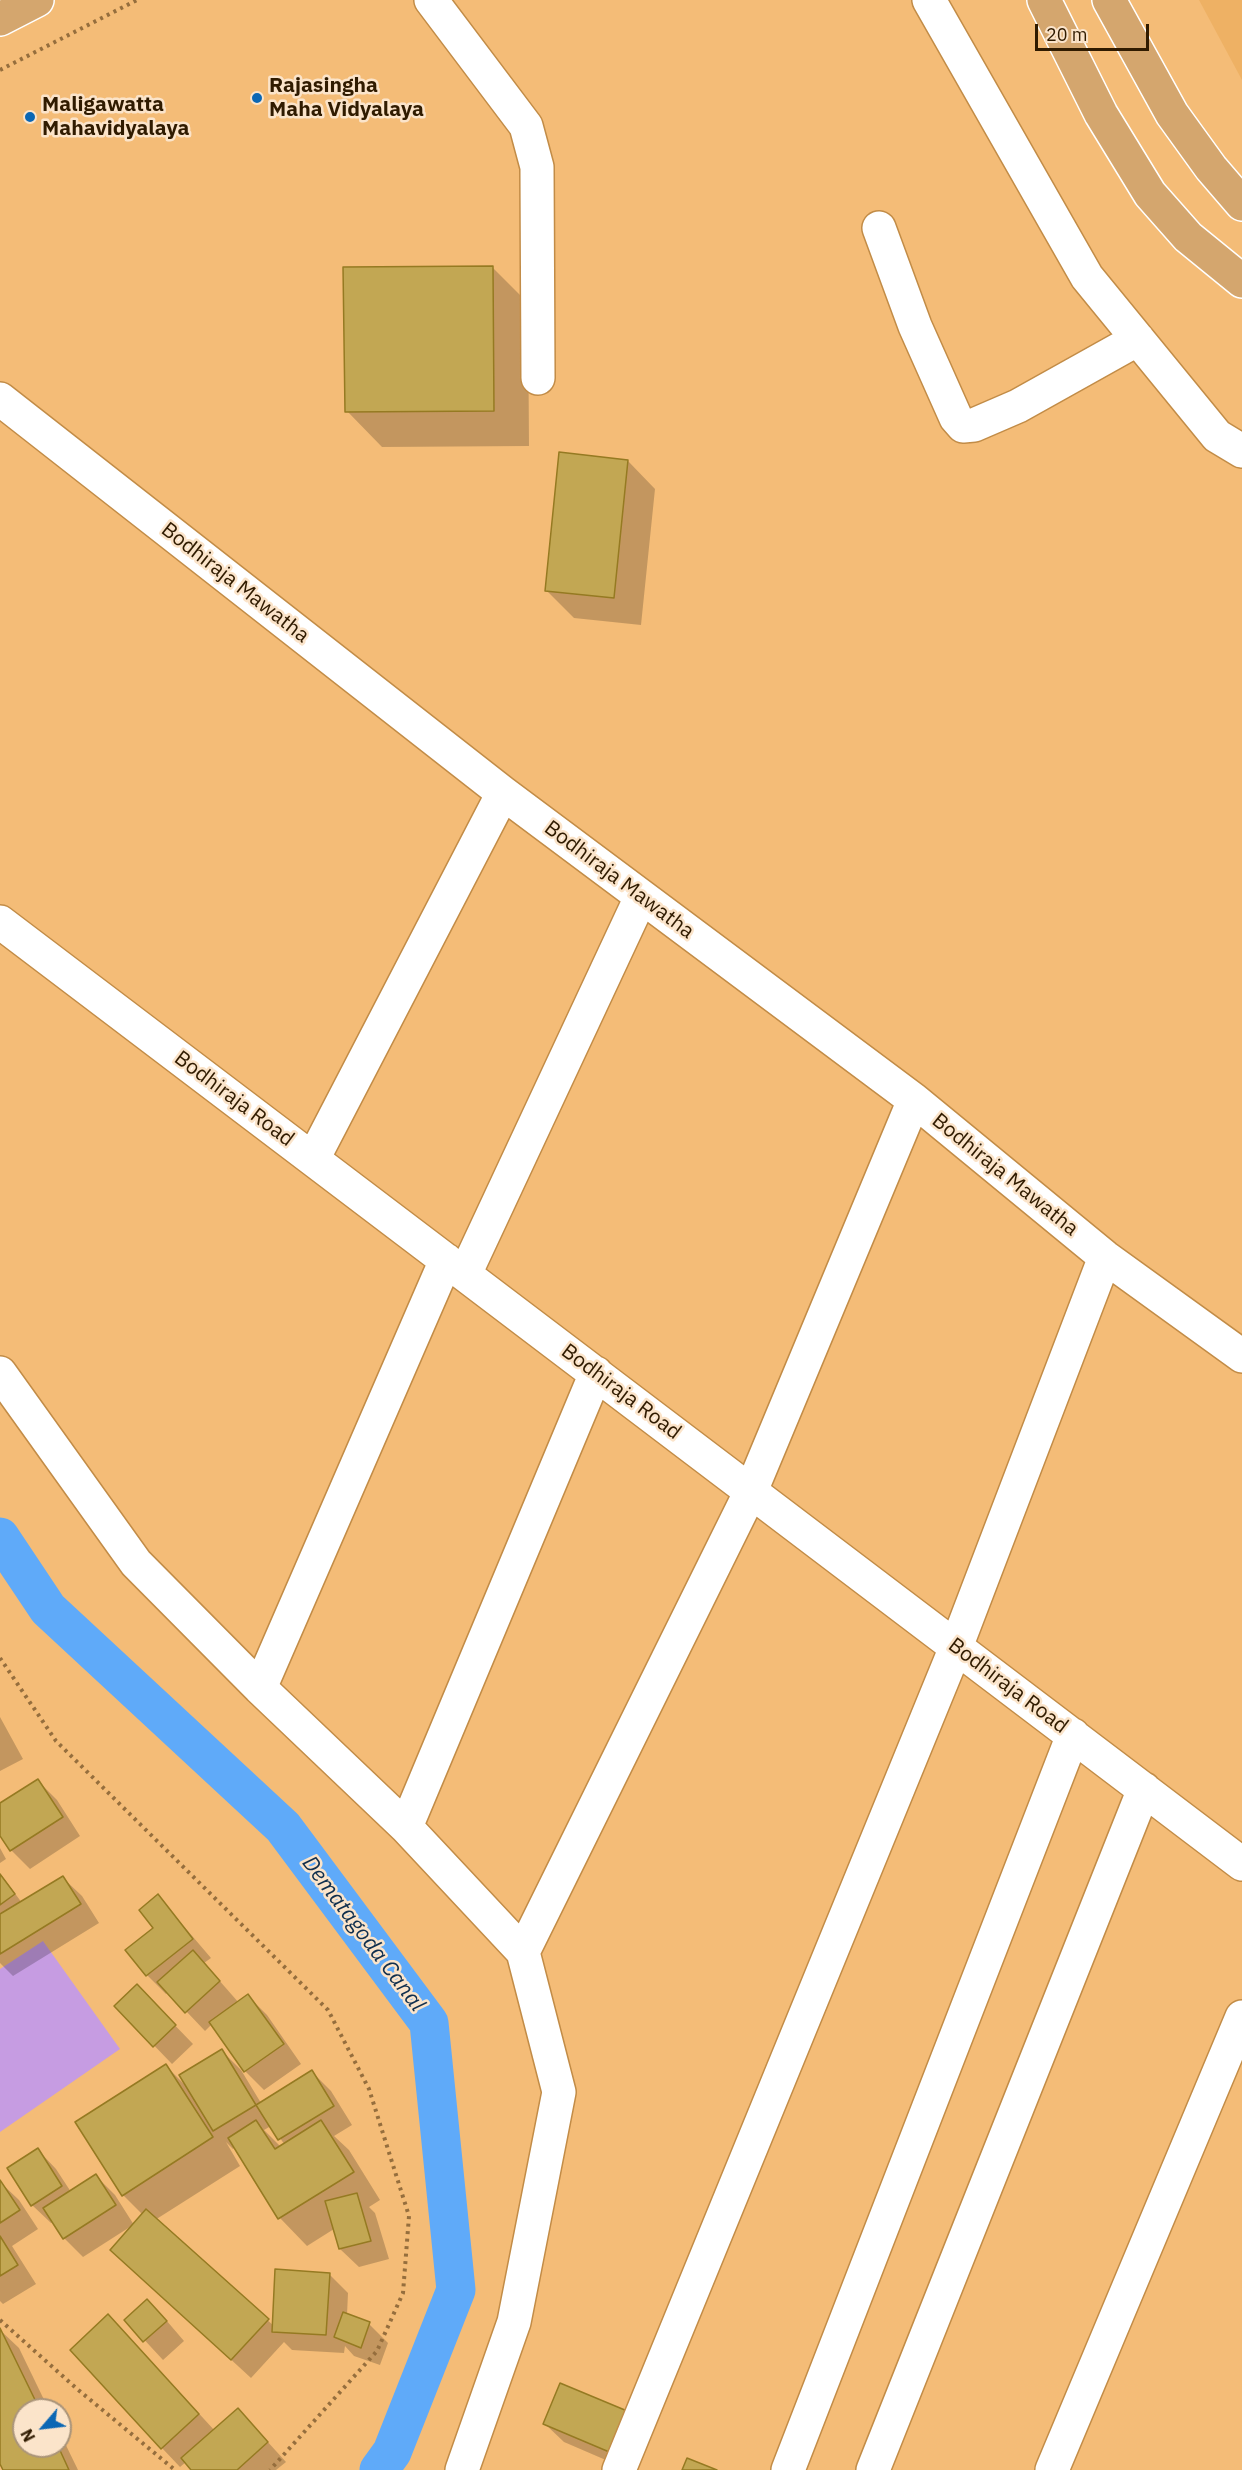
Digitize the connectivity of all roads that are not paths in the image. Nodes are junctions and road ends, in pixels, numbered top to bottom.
1 (37, 0) edge
2 (432, 0) edge
3 (929, 0) edge
4 (1044, 0) edge
5 (1109, 0) edge
6 (0, 19) edge
7 (1242, 204) edge
8 (879, 228) dead end
9 (1242, 281) edge
10 (1138, 339) junction
11 (538, 378) dead end
12 (0, 399) edge
13 (1242, 451) edge
14 (503, 793) junction
15 (641, 897) junction
16 (0, 922) edge
17 (914, 1100) junction
18 (313, 1159) junction
19 (1105, 1257) junction
20 (455, 1267) junction
21 (1242, 1356) edge
22 (0, 1372) edge
23 (596, 1373) junction
24 (751, 1491) junction
25 (956, 1647) junction
26 (260, 1688) junction
27 (1073, 1735) junction
28 (1144, 1789) junction
29 (406, 1827) junction
30 (1242, 1864) edge
31 (523, 1952) junction
32 (1242, 2017) edge
33 (462, 2470) edge
34 (619, 2470) edge
35 (788, 2470) edge
36 (873, 2470) edge
37 (1052, 2470) edge

1 - 6 highway
2 - 11 street
3 - 10 street
4 - 9 highway
5 - 7 highway
8 - 10 street
10 - 13 street
12 - 14 street, Bodhiraja Mawatha
14 - 15 street, Bodhiraja Mawatha
14 - 18 street
15 - 17 street, Bodhiraja Mawatha
15 - 20 street
16 - 18 street, Bodhiraja Road
17 - 19 street, Bodhiraja Mawatha
17 - 24 street
18 - 20 street, Bodhiraja Road
19 - 21 street, Bodhiraja Mawatha
19 - 25 street
20 - 23 street, Bodhiraja Road
20 - 26 street
22 - 26 street
23 - 24 street, Bodhiraja Road
23 - 29 street
24 - 25 street, Bodhiraja Road
24 - 31 street
25 - 27 street, Bodhiraja Road
25 - 34 street
26 - 29 street
27 - 28 street, Bodhiraja Road
27 - 35 street
28 - 30 street, Bodhiraja Road
28 - 36 street
29 - 31 street
31 - 33 street
32 - 37 street

